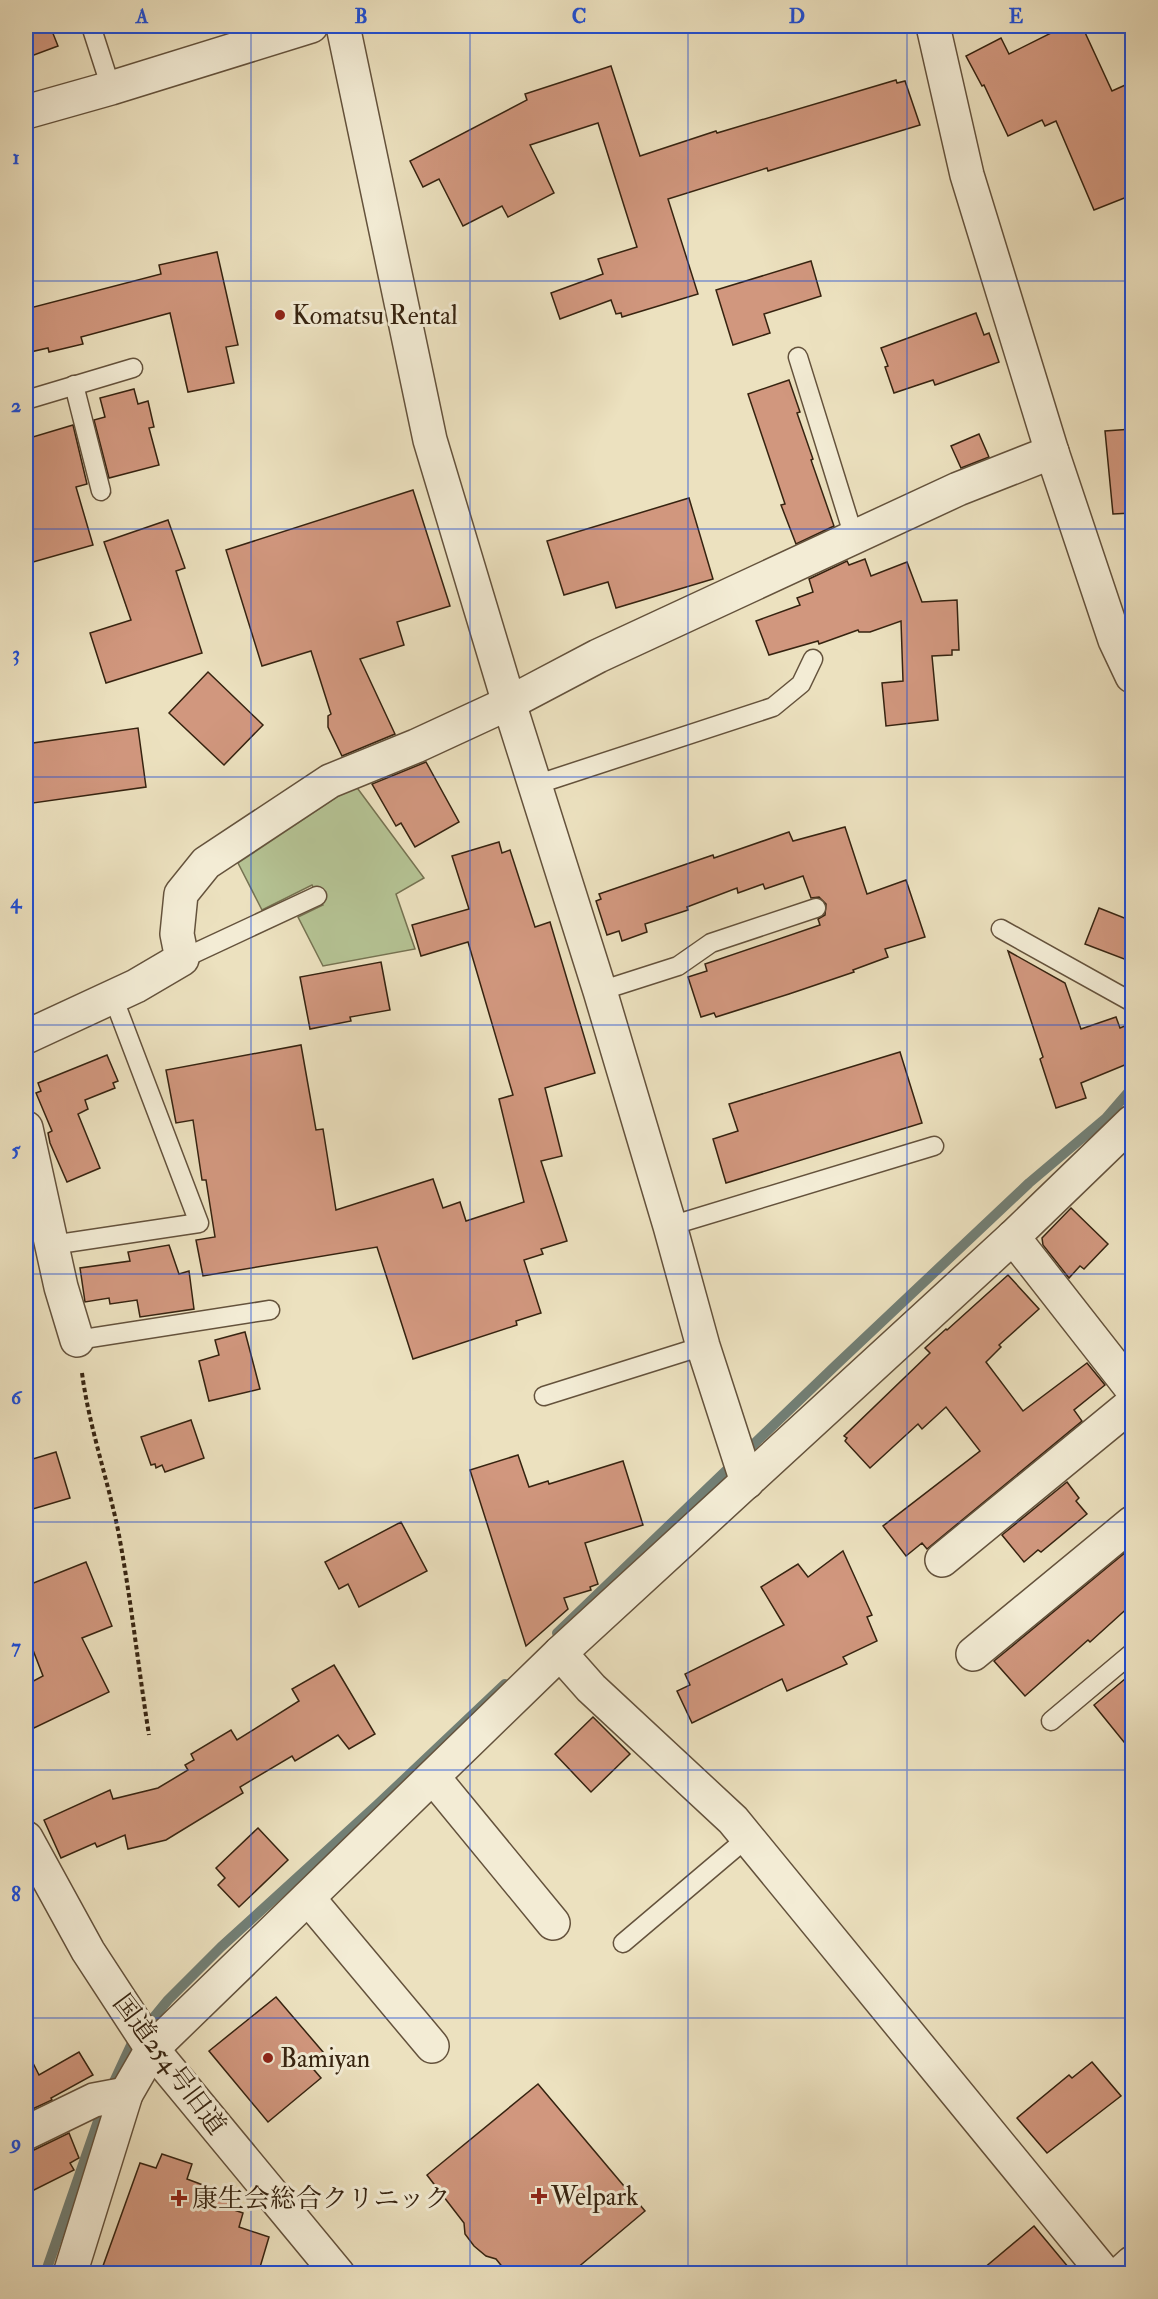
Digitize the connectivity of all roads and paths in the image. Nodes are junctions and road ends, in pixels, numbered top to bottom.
1 (91, 26) edge
2 (343, 26) edge
3 (933, 26) edge
4 (293, 28) edge
5 (111, 88) junction
6 (26, 112) edge
7 (798, 357) dead end
8 (133, 368) dead end
9 (74, 385) junction
10 (26, 400) edge
11 (1052, 452) junction
12 (101, 491) dead end
13 (854, 537) junction
14 (813, 659) dead end
15 (1132, 676) edge
16 (509, 703) junction
17 (535, 785) junction
18 (317, 896) dead end
19 (816, 908) dead end
20 (1001, 929) dead end
21 (182, 959) junction
22 (600, 991) junction
23 (113, 997) junction
24 (1132, 1002) edge
25 (26, 1037) edge
26 (1132, 1122) edge
27 (26, 1128) edge
28 (934, 1146) dead end
29 (670, 1226) junction
30 (1013, 1237) junction
31 (52, 1245) junction
32 (270, 1310) dead end
33 (77, 1340) junction
34 (704, 1346) junction
35 (1132, 1389) edge
36 (544, 1396) dead end
37 (1132, 1404) edge
38 (747, 1482) junction
39 (1132, 1523) edge
40 (942, 1560) dead end
41 (560, 1653) junction
42 (1132, 1653) edge
43 (973, 1654) dead end
44 (1051, 1721) dead end
45 (149, 1735) dead end
46 (432, 1777) junction
47 (747, 1838) junction
48 (26, 1842) edge
49 (308, 1898) junction
50 (553, 1923) dead end
51 (623, 1943) dead end
52 (432, 2046) dead end
53 (152, 2049) junction
54 (126, 2094) junction
55 (26, 2133) edge
56 (1132, 2264) edge
57 (70, 2274) edge
58 (338, 2274) edge
59 (1105, 2274) edge
60 (1120, 2274) edge

1 - 5 lane
2 - 16 street
3 - 11 street
4 - 5 street
5 - 6 street
7 - 13 lane
8 - 9 lane
9 - 10 lane
9 - 12 lane
11 - 13 street
11 - 15 street
13 - 16 street
14 - 17 lane
16 - 17 street
16 - 21 street
17 - 22 street
18 - 21 lane
19 - 22 lane
20 - 24 lane
21 - 23 street
22 - 29 street
23 - 25 street
23 - 31 lane
26 - 30 street
27 - 31 street
28 - 29 lane
29 - 34 street
30 - 35 street
30 - 38 street
31 - 33 street
32 - 33 lane
33 - 45 path
34 - 36 lane
34 - 38 street
37 - 40 street
38 - 41 street
39 - 43 street
41 - 46 street
41 - 47 street
42 - 44 lane
46 - 49 street
46 - 50 street
47 - 51 lane
47 - 59 street
48 - 53 street, 国道254号旧道
49 - 52 street
49 - 53 street
53 - 54 street
53 - 58 street, 国道254号旧道
54 - 55 street
54 - 57 street
56 - 60 street

